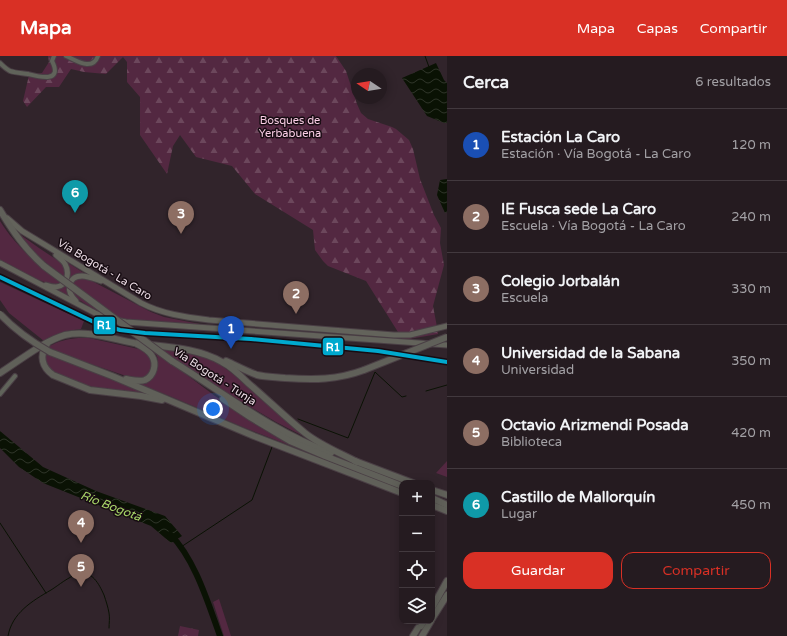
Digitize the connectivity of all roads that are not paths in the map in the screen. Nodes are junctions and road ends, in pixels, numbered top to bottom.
1 (54, 56) edge
2 (66, 56) edge
3 (98, 56) edge
4 (0, 63) edge
5 (1, 212) edge
6 (46, 246) junction
7 (0, 263) edge
8 (16, 271) junction
9 (107, 283) junction
10 (86, 308) junction
11 (0, 314) edge
12 (447, 326) edge
13 (447, 337) edge
14 (48, 343) junction
15 (134, 343) junction
16 (447, 345) edge
17 (205, 354) junction
18 (172, 361) junction
19 (0, 373) edge
20 (15, 376) dead end
21 (112, 376) junction
22 (0, 394) edge
23 (196, 412) junction
24 (358, 462) junction
25 (404, 480) edge
26 (399, 485) edge
27 (435, 491) edge
28 (399, 492) edge
29 (447, 495) edge
30 (435, 499) edge
31 (447, 505) edge
32 (435, 506) edge
33 (447, 511) edge
34 (447, 581) edge
35 (447, 595) edge
36 (437, 598) junction
37 (435, 600) edge
38 (435, 602) edge
39 (435, 615) edge
40 (430, 624) edge
41 (421, 625) edge
42 (414, 636) edge
43 (422, 636) edge

1 - 4 street
2 - 3 street
5 - 6 main road, Vía Bogotá - La Caro
5 - 18 highway, Vía Bogotá - Tunja, bridge
6 - 8 main road
6 - 9 main road, Vía Bogotá - La Caro
7 - 8 main road
8 - 10 main road
9 - 10 main road
9 - 12 main road, Vía Bogotá - La Caro
10 - 16 main road
11 - 21 highway, bridge
13 - 17 highway, bridge
14 - 15 highway
14 - 19 highway
14 - 23 highway
15 - 17 highway
15 - 21 highway
17 - 24 highway
18 - 24 highway, Vía Bogotá - Tunja
18 - 26 highway
20 - 22 street
21 - 23 highway
23 - 28 highway
24 - 25 highway, Vía Bogotá - Tunja
27 - 29 highway
30 - 31 highway
32 - 33 highway
34 - 36 highway
35 - 39 highway
36 - 37 highway
36 - 38 highway
40 - 43 highway
41 - 42 highway

